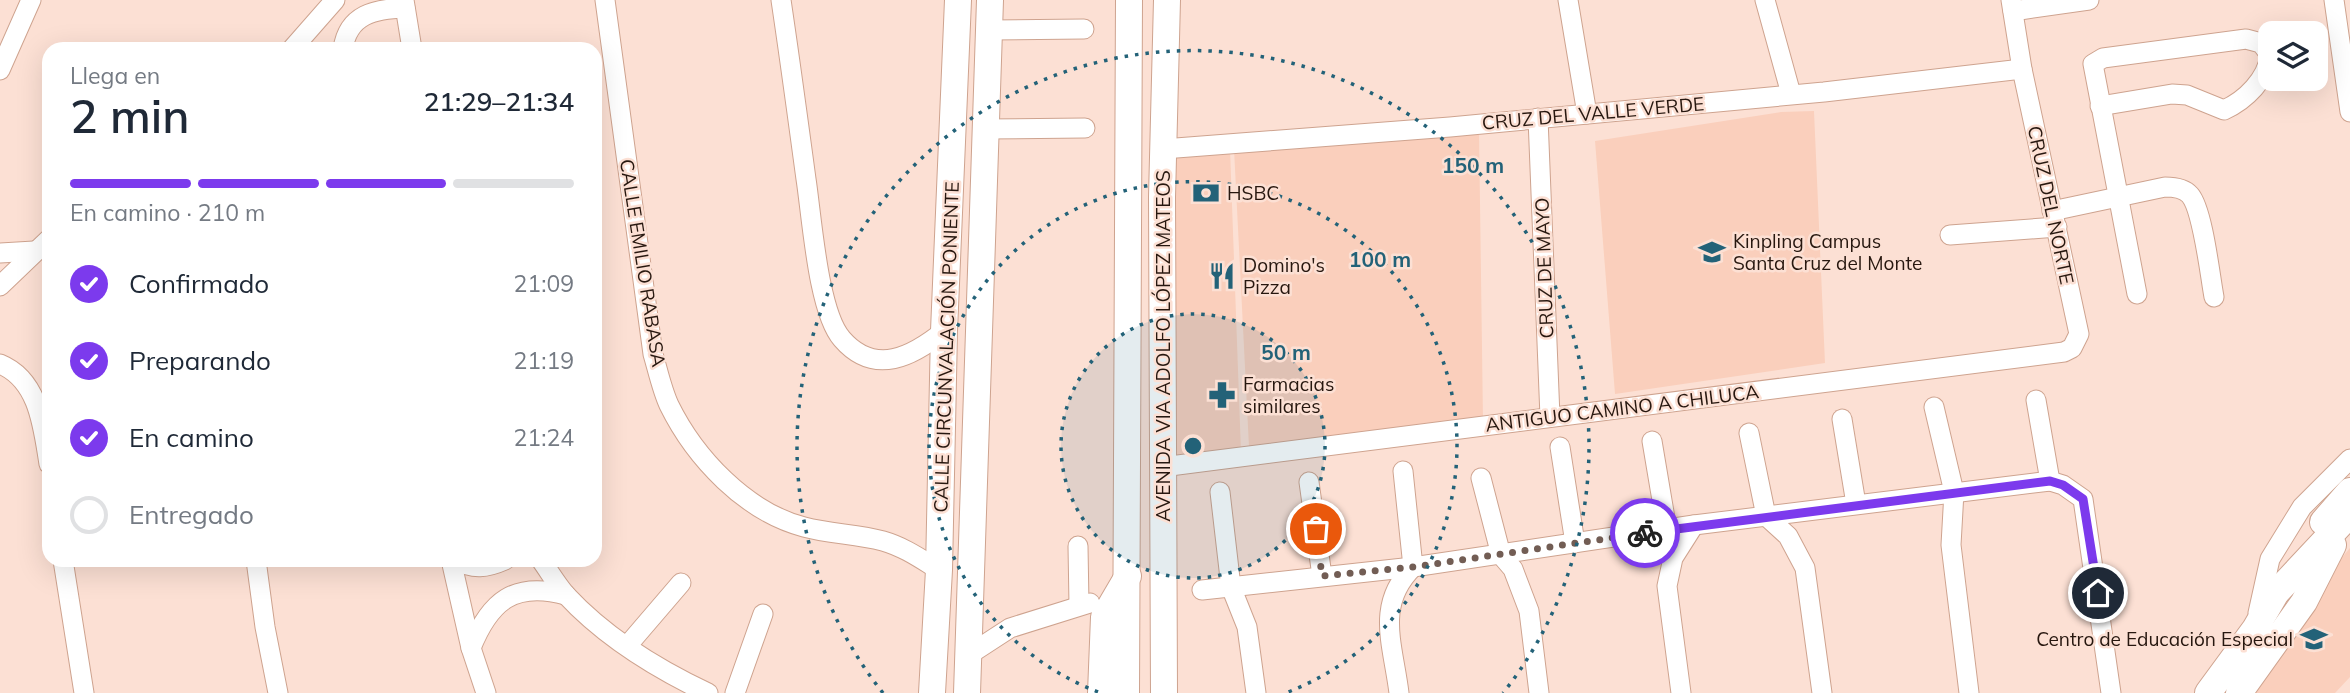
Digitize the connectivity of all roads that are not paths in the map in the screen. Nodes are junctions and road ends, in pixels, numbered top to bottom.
1 (31, 0) edge
2 (335, 0) edge
3 (605, 0) edge
4 (781, 0) edge
5 (958, 0) edge
6 (990, 0) edge
7 (1129, 0) edge
8 (1167, 0) edge
9 (1568, 0) edge
10 (1765, 0) edge
11 (2090, 0) edge
12 (2334, 0) edge
13 (404, 4) edge
14 (2012, 5) edge
15 (1084, 29) dead end
16 (989, 30) junction
17 (298, 42) edge
18 (345, 42) edge
19 (411, 42) edge
20 (2258, 42) edge
21 (2022, 69) junction
22 (0, 70) edge
23 (2258, 82) edge
24 (1791, 94) junction
25 (2100, 106) junction
26 (2350, 112) edge
27 (1587, 114) junction
28 (1538, 118) junction
29 (1085, 128) dead end
30 (983, 129) junction
31 (1163, 149) junction
32 (2117, 197) junction
33 (2054, 219) junction
34 (1951, 234) dead end
35 (41, 245) edge
36 (0, 253) edge
37 (0, 286) edge
38 (2137, 294) dead end
39 (2214, 297) dead end
40 (944, 331) junction
41 (2077, 341) joint
42 (0, 364) edge
43 (2036, 400) dead end
44 (1934, 407) dead end
45 (1550, 417) junction
46 (1842, 419) dead end
47 (42, 421) edge
48 (1749, 433) dead end
49 (1652, 441) dead end
50 (1560, 447) dead end
51 (2350, 460) edge
52 (1162, 467) junction
53 (1404, 471) dead end
54 (1481, 478) dead end
55 (2050, 481) junction
56 (1309, 482) dead end
57 (2350, 491) edge
58 (1220, 492) dead end
59 (1954, 492) junction
60 (1856, 505) junction
61 (1766, 516) junction
62 (2347, 518) edge
63 (1694, 525) junction
64 (1667, 530) junction
65 (1575, 543) junction
66 (1078, 546) dead end
67 (2350, 548) edge
68 (1501, 555) junction
69 (65, 567) edge
70 (257, 567) edge
71 (453, 567) edge
72 (472, 567) edge
73 (490, 567) edge
74 (546, 567) edge
75 (1413, 567) junction
76 (939, 570) junction
77 (1128, 576) junction
78 (1322, 576) junction
79 (681, 583) dead end
80 (1231, 587) junction
81 (1202, 590) dead end
82 (2276, 593) junction
83 (566, 595) junction
84 (2304, 602) junction
85 (764, 614) dead end
86 (2255, 629) junction
87 (627, 646) junction
88 (471, 648) junction
89 (968, 656) junction
90 (1167, 685) edge
91 (83, 693) edge
92 (278, 693) edge
93 (486, 693) edge
94 (708, 693) edge
95 (734, 693) edge
96 (932, 693) edge
97 (967, 693) edge
98 (1101, 693) edge
99 (1126, 693) edge
100 (1256, 693) edge
101 (1399, 693) edge
102 (1539, 693) edge
103 (1681, 693) edge
104 (1822, 693) edge
105 (1969, 693) edge
106 (2111, 693) edge
107 (2208, 693) edge
108 (2239, 693) edge

1 - 22 street
2 - 17 street
3 - 76 street, CALLE EMILIO RABASA
4 - 40 street
5 - 40 main road, CALLE CIRCUNVALACIÓN PONIENTE
6 - 16 main road, CALLE CIRCUNVALACIÓN PONIENTE
7 - 77 main road, AVENIDA VIA ADOLFO LÓPEZ MATEOS
8 - 31 main road, AVENIDA VIA ADOLFO LÓPEZ MATEOS
9 - 27 street
10 - 24 street
11 - 14 street
12 - 26 street
13 - 18 street
13 - 19 street
14 - 21 street, CRUZ DEL NORTE
15 - 16 street
16 - 30 main road, CALLE CIRCUNVALACIÓN PONIENTE
20 - 25 street
21 - 24 street, CRUZ DEL VALLE VERDE
21 - 33 street, CRUZ DEL NORTE
23 - 25 street
24 - 27 street, CRUZ DEL VALLE VERDE
25 - 32 street
27 - 28 street, CRUZ DEL VALLE VERDE
28 - 31 street, CRUZ DEL VALLE VERDE
28 - 45 street, CRUZ DE MAYO
29 - 30 street
30 - 89 main road, CALLE CIRCUNVALACIÓN PONIENTE
31 - 52 main road, AVENIDA VIA ADOLFO LÓPEZ MATEOS
32 - 33 street
32 - 38 street
32 - 39 street
33 - 34 street
33 - 41 street, CRUZ DEL NORTE
35 - 36 street
35 - 37 street
40 - 76 main road, CALLE CIRCUNVALACIÓN PONIENTE
41 - 45 street, ANTIGUO CAMINO A CHILUCA
42 - 47 street
43 - 55 street
44 - 59 street
45 - 52 street, ANTIGUO CAMINO A CHILUCA
46 - 60 street
48 - 61 street
49 - 64 street
50 - 65 street
51 - 86 street
52 - 90 main road, AVENIDA VIA ADOLFO LÓPEZ MATEOS
53 - 75 street
54 - 68 street
55 - 59 street
55 - 106 street
56 - 78 street
57 - 82 main road
58 - 80 street
59 - 60 street
59 - 105 street
60 - 61 street
61 - 63 street
61 - 104 street
62 - 82 main road
62 - 84 main road
63 - 64 street
63 - 103 street
64 - 65 street
65 - 68 street
66 - 89 street
67 - 84 main road
68 - 75 street
68 - 102 street
69 - 91 street
70 - 92 street
71 - 88 street
72 - 73 street
74 - 83 street
75 - 78 street
75 - 101 street
76 - 96 main road, CALLE CIRCUNVALACIÓN PONIENTE
77 - 98 main road
77 - 99 main road, AVENIDA VIA ADOLFO LÓPEZ MATEOS
78 - 80 street
79 - 87 street
80 - 81 street
80 - 100 street
82 - 86 main road
83 - 87 street
83 - 88 street
84 - 108 main road
85 - 95 street
86 - 107 main road
87 - 94 street
88 - 93 street
89 - 97 main road, CALLE CIRCUNVALACIÓN PONIENTE

